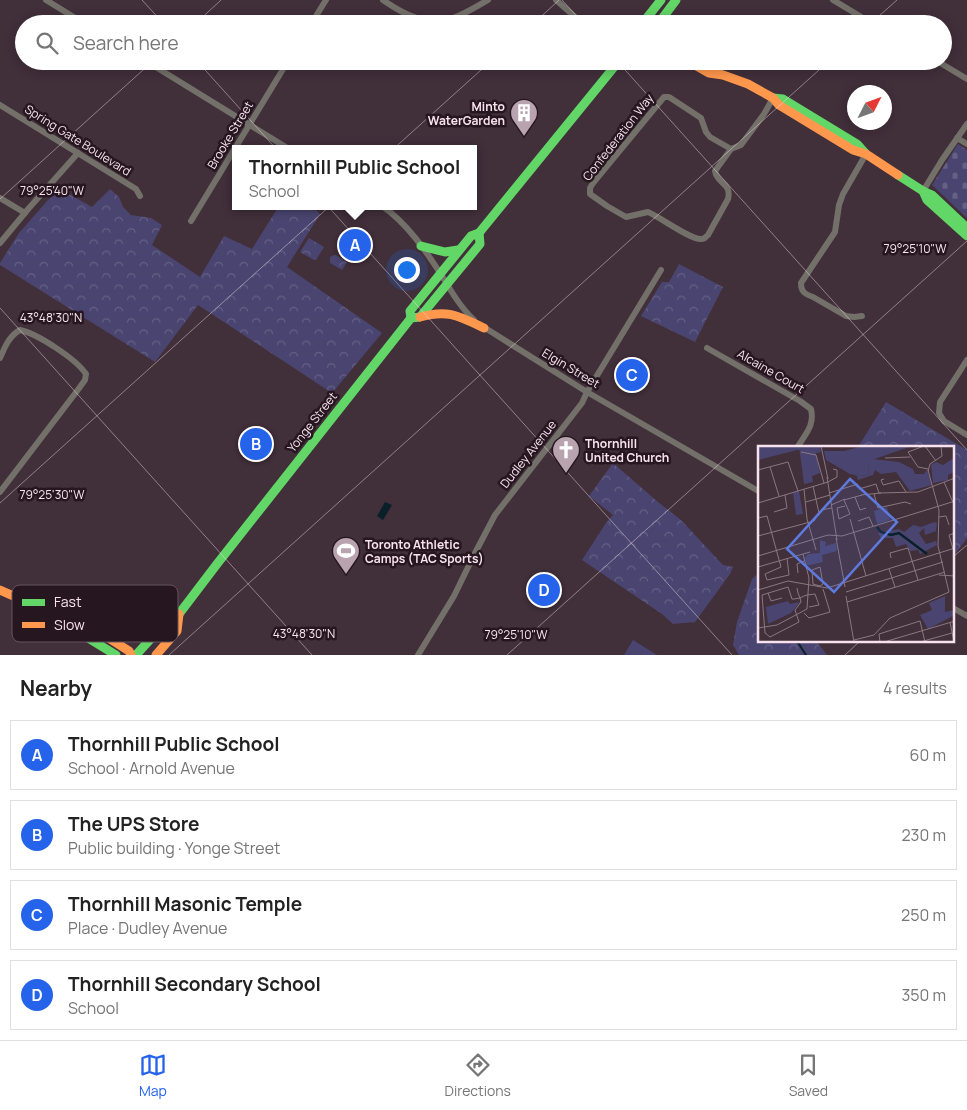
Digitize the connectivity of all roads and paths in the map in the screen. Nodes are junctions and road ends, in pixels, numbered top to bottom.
1 (46, 0) edge
2 (326, 0) edge
3 (383, 0) edge
4 (488, 0) edge
5 (556, 0) edge
6 (662, 0) edge
7 (676, 0) edge
8 (833, 0) edge
9 (70, 15) edge
10 (317, 15) edge
11 (408, 15) edge
12 (461, 15) edge
13 (573, 15) edge
14 (650, 15) edge
15 (665, 15) edge
16 (858, 15) edge
17 (161, 70) edge
18 (282, 70) edge
19 (612, 70) edge
20 (704, 70) edge
21 (714, 70) edge
22 (952, 70) edge
23 (719, 74) junction
24 (967, 79) edge
25 (773, 98) junction
26 (0, 105) edge
27 (249, 124) junction
28 (967, 124) edge
29 (957, 138) junction
30 (967, 144) edge
31 (236, 145) edge
32 (283, 145) edge
33 (731, 149) junction
34 (232, 152) edge
35 (78, 153) junction
36 (866, 154) junction
37 (923, 190) junction
38 (140, 196) dead end
39 (0, 198) edge
40 (387, 210) edge
41 (25, 213) junction
42 (191, 221) dead end
43 (967, 228) edge
44 (479, 233) junction
45 (967, 236) edge
46 (0, 244) edge
47 (421, 246) junction
48 (458, 250) junction
49 (661, 270) dead end
50 (440, 273) junction
51 (447, 284) junction
52 (862, 316) dead end
53 (415, 317) junction
54 (484, 328) junction
55 (707, 348) dead end
56 (0, 358) edge
57 (967, 360) edge
58 (587, 392) junction
59 (967, 435) edge
60 (798, 446) edge
61 (758, 491) edge
62 (0, 492) edge
63 (0, 590) edge
64 (12, 596) edge
65 (954, 609) edge
66 (179, 614) joint
67 (967, 616) edge
68 (178, 622) edge
69 (95, 642) edge
70 (115, 642) edge
71 (148, 642) edge
72 (167, 642) edge
73 (116, 655) edge
74 (131, 655) edge
75 (136, 655) edge
76 (156, 655) edge
77 (418, 655) edge

1 - 9 street
2 - 10 street
3 - 11 street
4 - 12 street
5 - 13 street
6 - 14 main road
7 - 15 main road
8 - 16 street
17 - 27 street
18 - 27 street, Brooke Street
19 - 44 main road, Yonge Street
20 - 23 main road
21 - 23 main road
22 - 24 street
23 - 25 main road
25 - 33 street, Confederation Way
25 - 36 main road
26 - 35 street, Spring Gate Boulevard
27 - 31 street, Brooke Street
27 - 32 street
28 - 29 street
29 - 30 street
29 - 37 street
33 - 33 street, Confederation Way
34 - 42 street, Brooke Street
35 - 38 street, Spring Gate Boulevard
35 - 41 street
36 - 37 main road
36 - 52 street
37 - 43 main road
37 - 45 main road
39 - 41 street
40 - 47 street, Elgin Street
41 - 46 street
44 - 48 main road, Yonge Street
44 - 51 main road, Yonge Street
47 - 48 main road
47 - 50 street, Elgin Street
48 - 50 main road, Yonge Street
49 - 58 street, Dudley Avenue
50 - 51 street, Elgin Street
50 - 53 main road, Yonge Street
51 - 53 main road, Yonge Street
51 - 54 street, Elgin Street
53 - 54 main road
53 - 66 main road, Yonge Street
54 - 58 street, Elgin Street
55 - 60 street, Alcaine Court
56 - 62 street
57 - 59 street
58 - 61 street, Elgin Street
58 - 77 street, Dudley Avenue
63 - 64 main road
65 - 67 street
66 - 68 main road, Yonge Street
69 - 73 main road
70 - 74 main road
71 - 75 main road, Yonge Street
72 - 76 main road, Yonge Street

